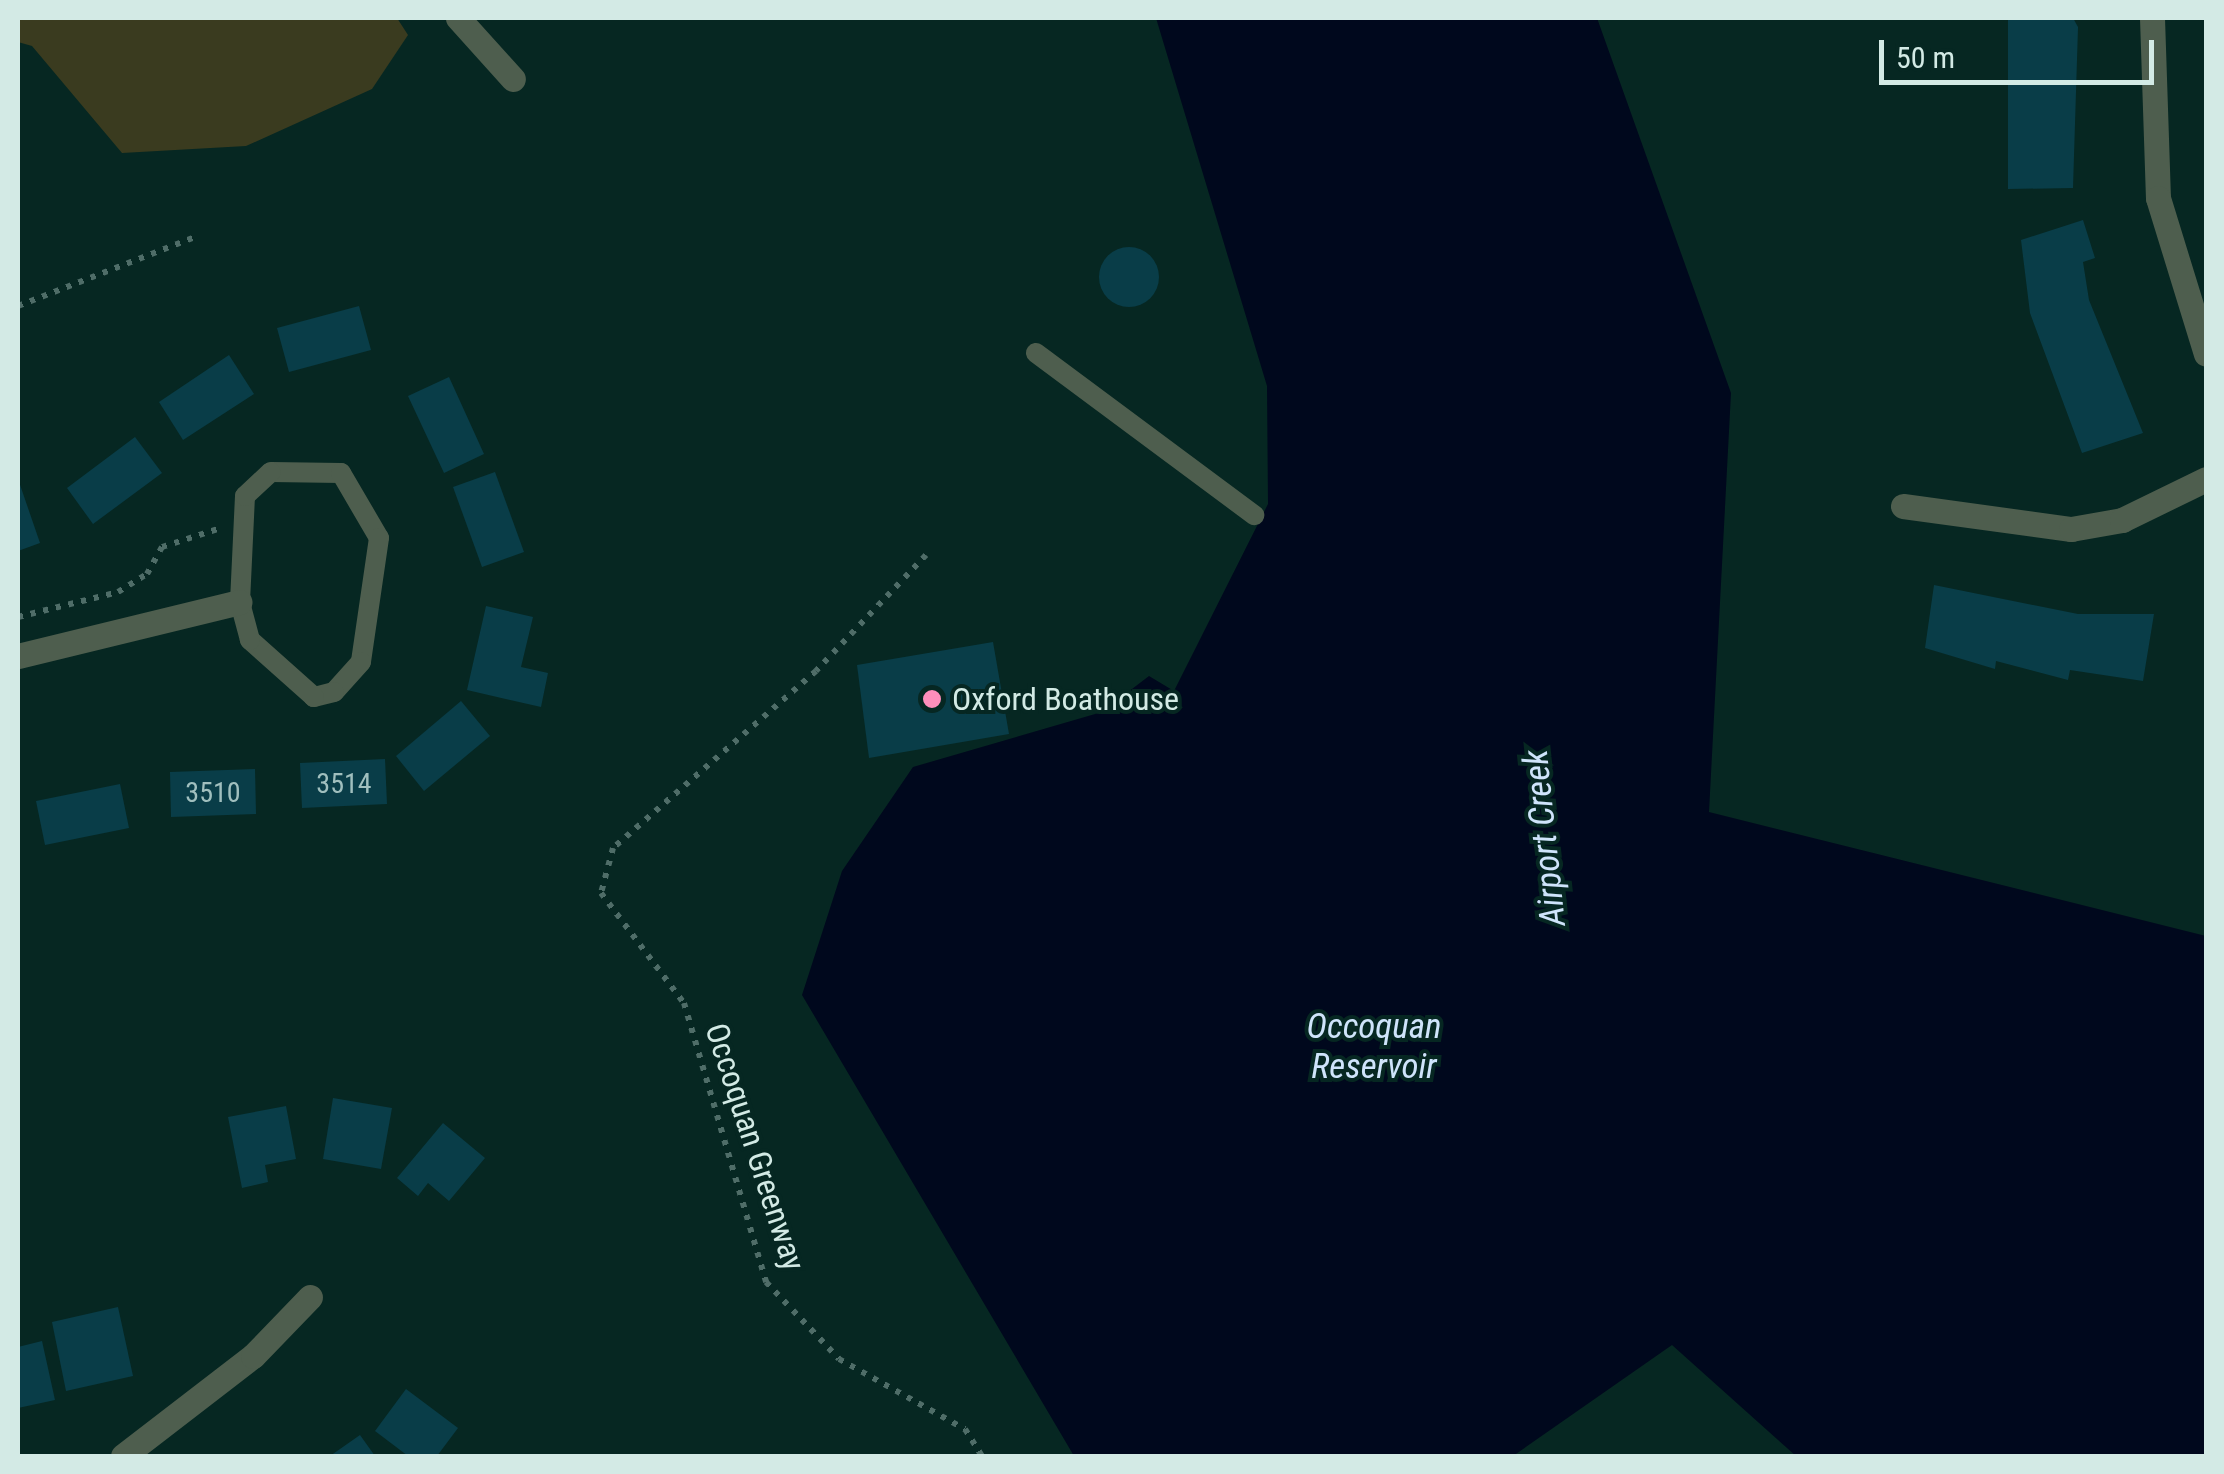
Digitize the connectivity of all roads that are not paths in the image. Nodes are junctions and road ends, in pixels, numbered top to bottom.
1 (458, 18) edge
2 (2152, 18) edge
3 (513, 79) dead end
4 (1036, 354) dead end
5 (2206, 354) edge
6 (2206, 479) edge
7 (1903, 506) dead end
8 (1254, 515) dead end
9 (240, 602) junction
10 (18, 656) edge
11 (310, 1297) dead end
12 (123, 1456) edge

1 - 3 street
2 - 5 street
4 - 8 lane
6 - 7 street
9 - 9 lane
9 - 10 street
11 - 12 street

